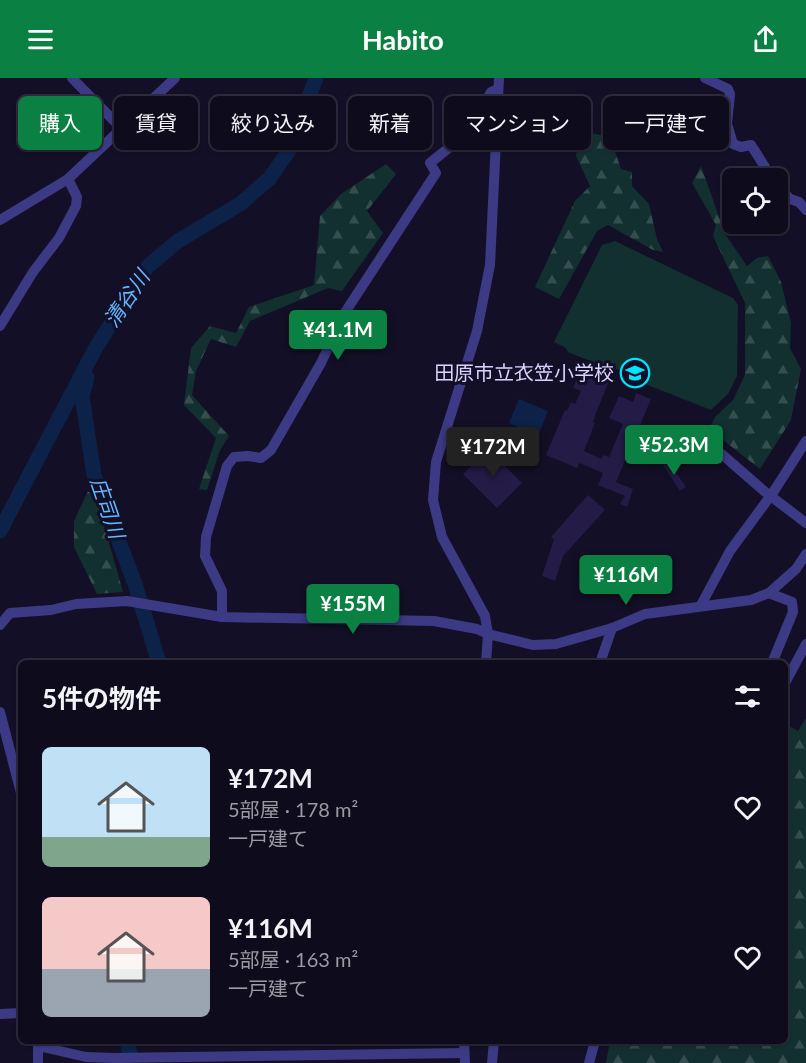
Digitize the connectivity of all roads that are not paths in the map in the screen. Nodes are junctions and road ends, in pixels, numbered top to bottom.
1 (72, 78) edge
2 (175, 78) edge
3 (705, 78) edge
4 (499, 84) edge
5 (156, 96) edge
6 (114, 121) edge
7 (114, 136) edge
8 (765, 168) edge
9 (68, 178) junction
10 (788, 197) edge
11 (806, 210) edge
12 (0, 220) edge
13 (0, 326) edge
14 (806, 441) edge
15 (709, 443) dead end
16 (770, 495) junction
17 (806, 523) edge
18 (806, 554) edge
19 (769, 593) junction
20 (701, 605) junction
21 (222, 617) junction
22 (0, 625) edge
23 (612, 628) junction
24 (488, 634) junction
25 (806, 644) edge
26 (486, 660) edge
27 (601, 660) edge
28 (773, 660) edge
29 (788, 678) edge
30 (0, 712) edge
31 (18, 781) edge
32 (18, 1013) edge
33 (0, 1014) edge
34 (38, 1044) edge
35 (494, 1044) edge
36 (594, 1044) edge
37 (465, 1058) edge
38 (38, 1063) edge
39 (492, 1063) edge
40 (589, 1063) edge

1 - 6 street
2 - 5 street
3 - 8 street
4 - 21 street
4 - 24 street
7 - 9 street
9 - 12 street
9 - 13 street
10 - 11 street
14 - 16 street
15 - 16 street
16 - 17 street
16 - 20 street
18 - 19 street
19 - 20 street
19 - 28 street
20 - 23 street
21 - 22 street
21 - 24 street
23 - 24 street
23 - 27 street
24 - 26 street
25 - 29 street
30 - 31 street
32 - 33 street
34 - 37 street
34 - 38 street
35 - 39 street
36 - 40 street

